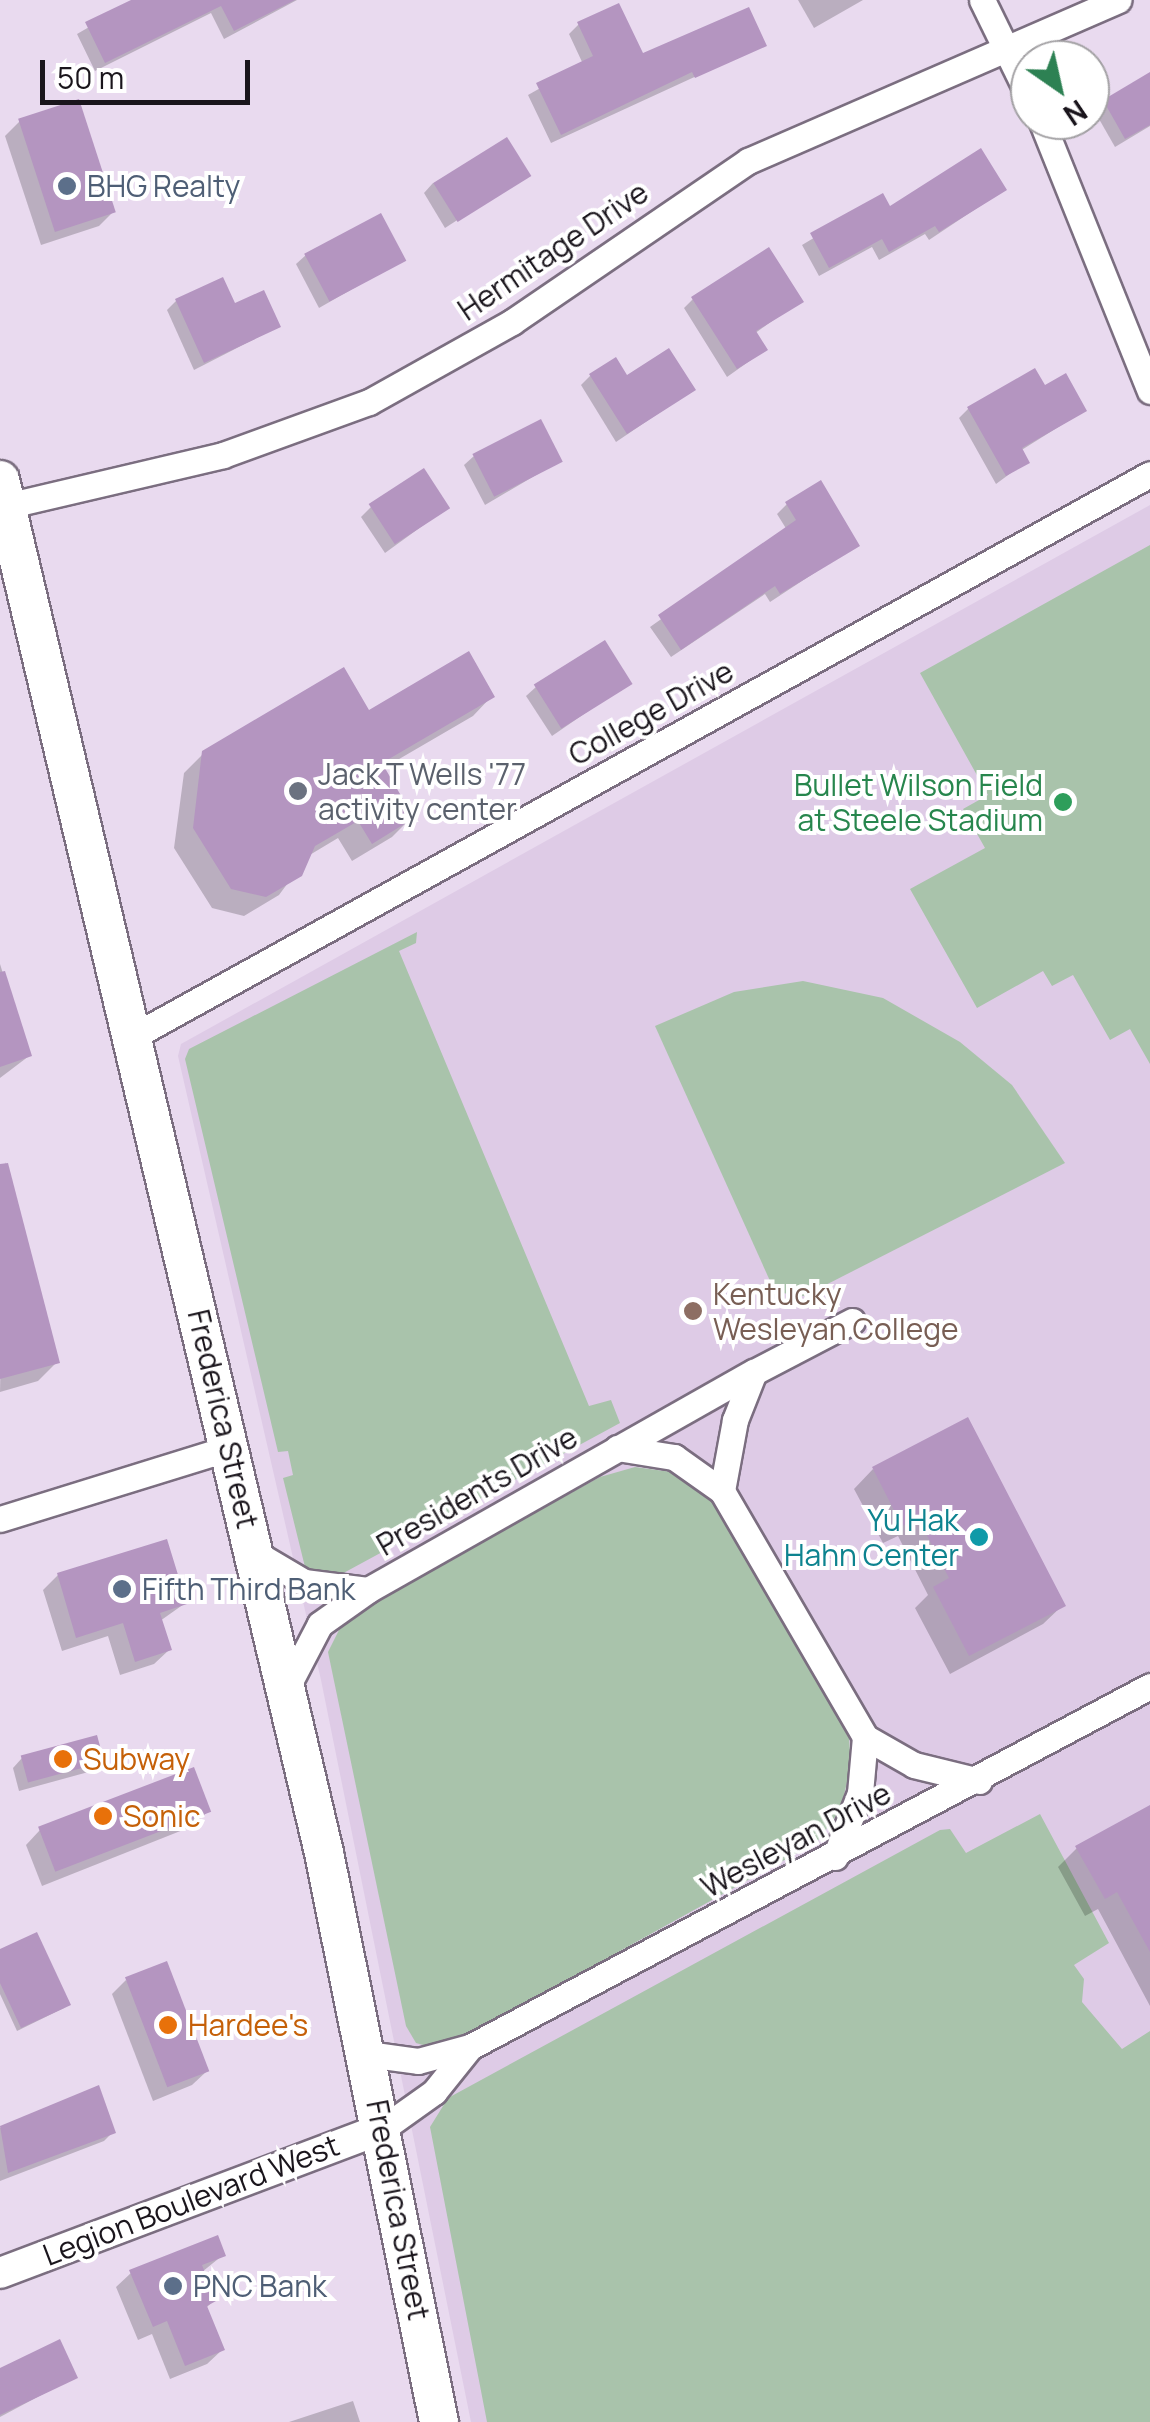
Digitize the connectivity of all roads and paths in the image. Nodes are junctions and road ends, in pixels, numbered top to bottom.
1 (982, 0) edge
2 (1118, 0) edge
3 (1005, 47) junction
4 (1010, 57) edge
5 (1048, 140) edge
6 (1150, 391) edge
7 (1150, 474) edge
8 (3, 493) edge
9 (132, 1037) junction
10 (852, 1320) dead end
11 (754, 1372) junction
12 (230, 1448) junction
13 (618, 1448) junction
14 (722, 1491) junction
15 (0, 1519) edge
16 (255, 1553) junction
17 (368, 1590) junction
18 (1150, 1686) edge
19 (286, 1689) junction
20 (864, 1737) junction
21 (979, 1781) junction
22 (835, 1857) junction
23 (470, 2047) junction
24 (367, 2054) junction
25 (382, 2129) junction
26 (0, 2273) edge
27 (439, 2422) edge

1 - 3 street
2 - 3 street, Hermitage Drive
3 - 4 street
3 - 8 street, Hermitage Drive
5 - 6 street
7 - 9 street, College Drive
8 - 9 main road, Frederica Street
9 - 12 main road, Frederica Street
10 - 11 street, Presidents Drive
11 - 13 street, Presidents Drive
11 - 14 street
12 - 15 street
12 - 16 main road, Frederica Street
13 - 14 street, Presidents Drive
13 - 17 street, Presidents Drive
14 - 20 street, Presidents Drive
16 - 17 street, Presidents Drive
16 - 19 main road, Frederica Street
17 - 19 street, Presidents Drive
18 - 21 street, Wesleyan Drive
19 - 24 main road, Frederica Street
20 - 21 street
20 - 22 street
21 - 22 street, Wesleyan Drive
22 - 23 street, Wesleyan Drive
23 - 24 street, Wesleyan Drive
23 - 25 street, Wesleyan Drive
24 - 25 main road, Frederica Street
25 - 26 street, Legion Boulevard West
25 - 27 main road, Frederica Street

